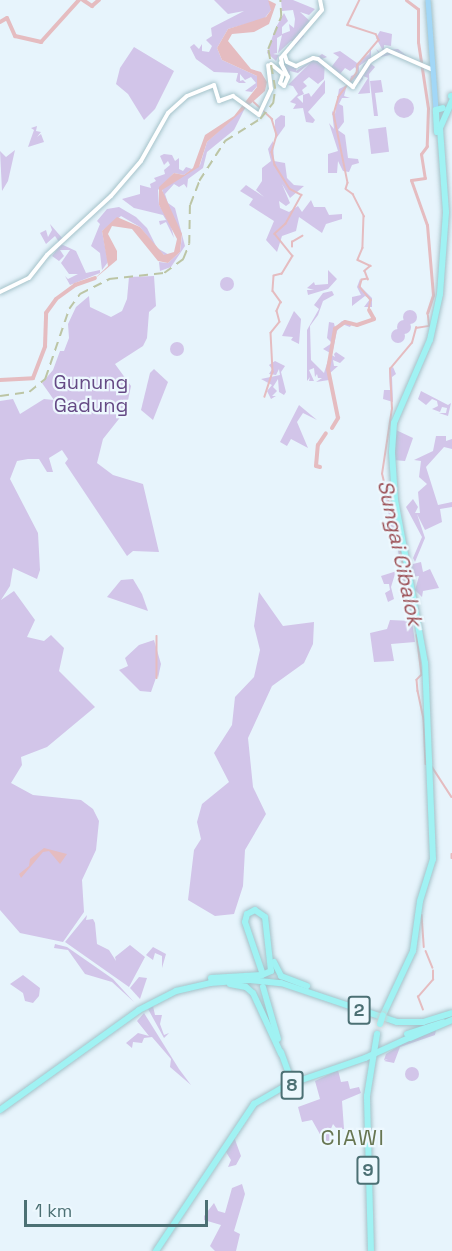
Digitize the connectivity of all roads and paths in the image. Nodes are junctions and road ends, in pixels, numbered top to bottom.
1 (320, 0) edge
2 (428, 0) edge
3 (289, 50) junction
4 (285, 56) junction
5 (282, 64) junction
6 (428, 67) junction
7 (452, 97) edge
8 (441, 111) junction
9 (0, 292) edge
10 (250, 977) junction
11 (228, 980) junction
12 (326, 995) junction
13 (452, 1015) edge
14 (413, 1034) junction
15 (281, 1054) junction
16 (371, 1057) junction
17 (292, 1082) junction
18 (0, 1109) edge
19 (156, 1251) edge
20 (371, 1251) edge

1 - 3 main road
2 - 6 main road
3 - 4 main road
3 - 5 main road
4 - 5 main road
4 - 6 main road
5 - 9 main road
6 - 8 main road
7 - 8 highway, 9
8 - 16 highway, 9, bridge
10 - 11 highway
10 - 12 highway, 2
10 - 12 highway
10 - 13 highway, 2
11 - 15 highway
11 - 18 highway
12 - 13 highway, 2
13 - 14 highway, 2
14 - 16 highway, 2
14 - 16 highway, 2
15 - 17 highway
15 - 17 highway
16 - 17 highway, 8
16 - 20 highway, 9
17 - 19 highway, 8

